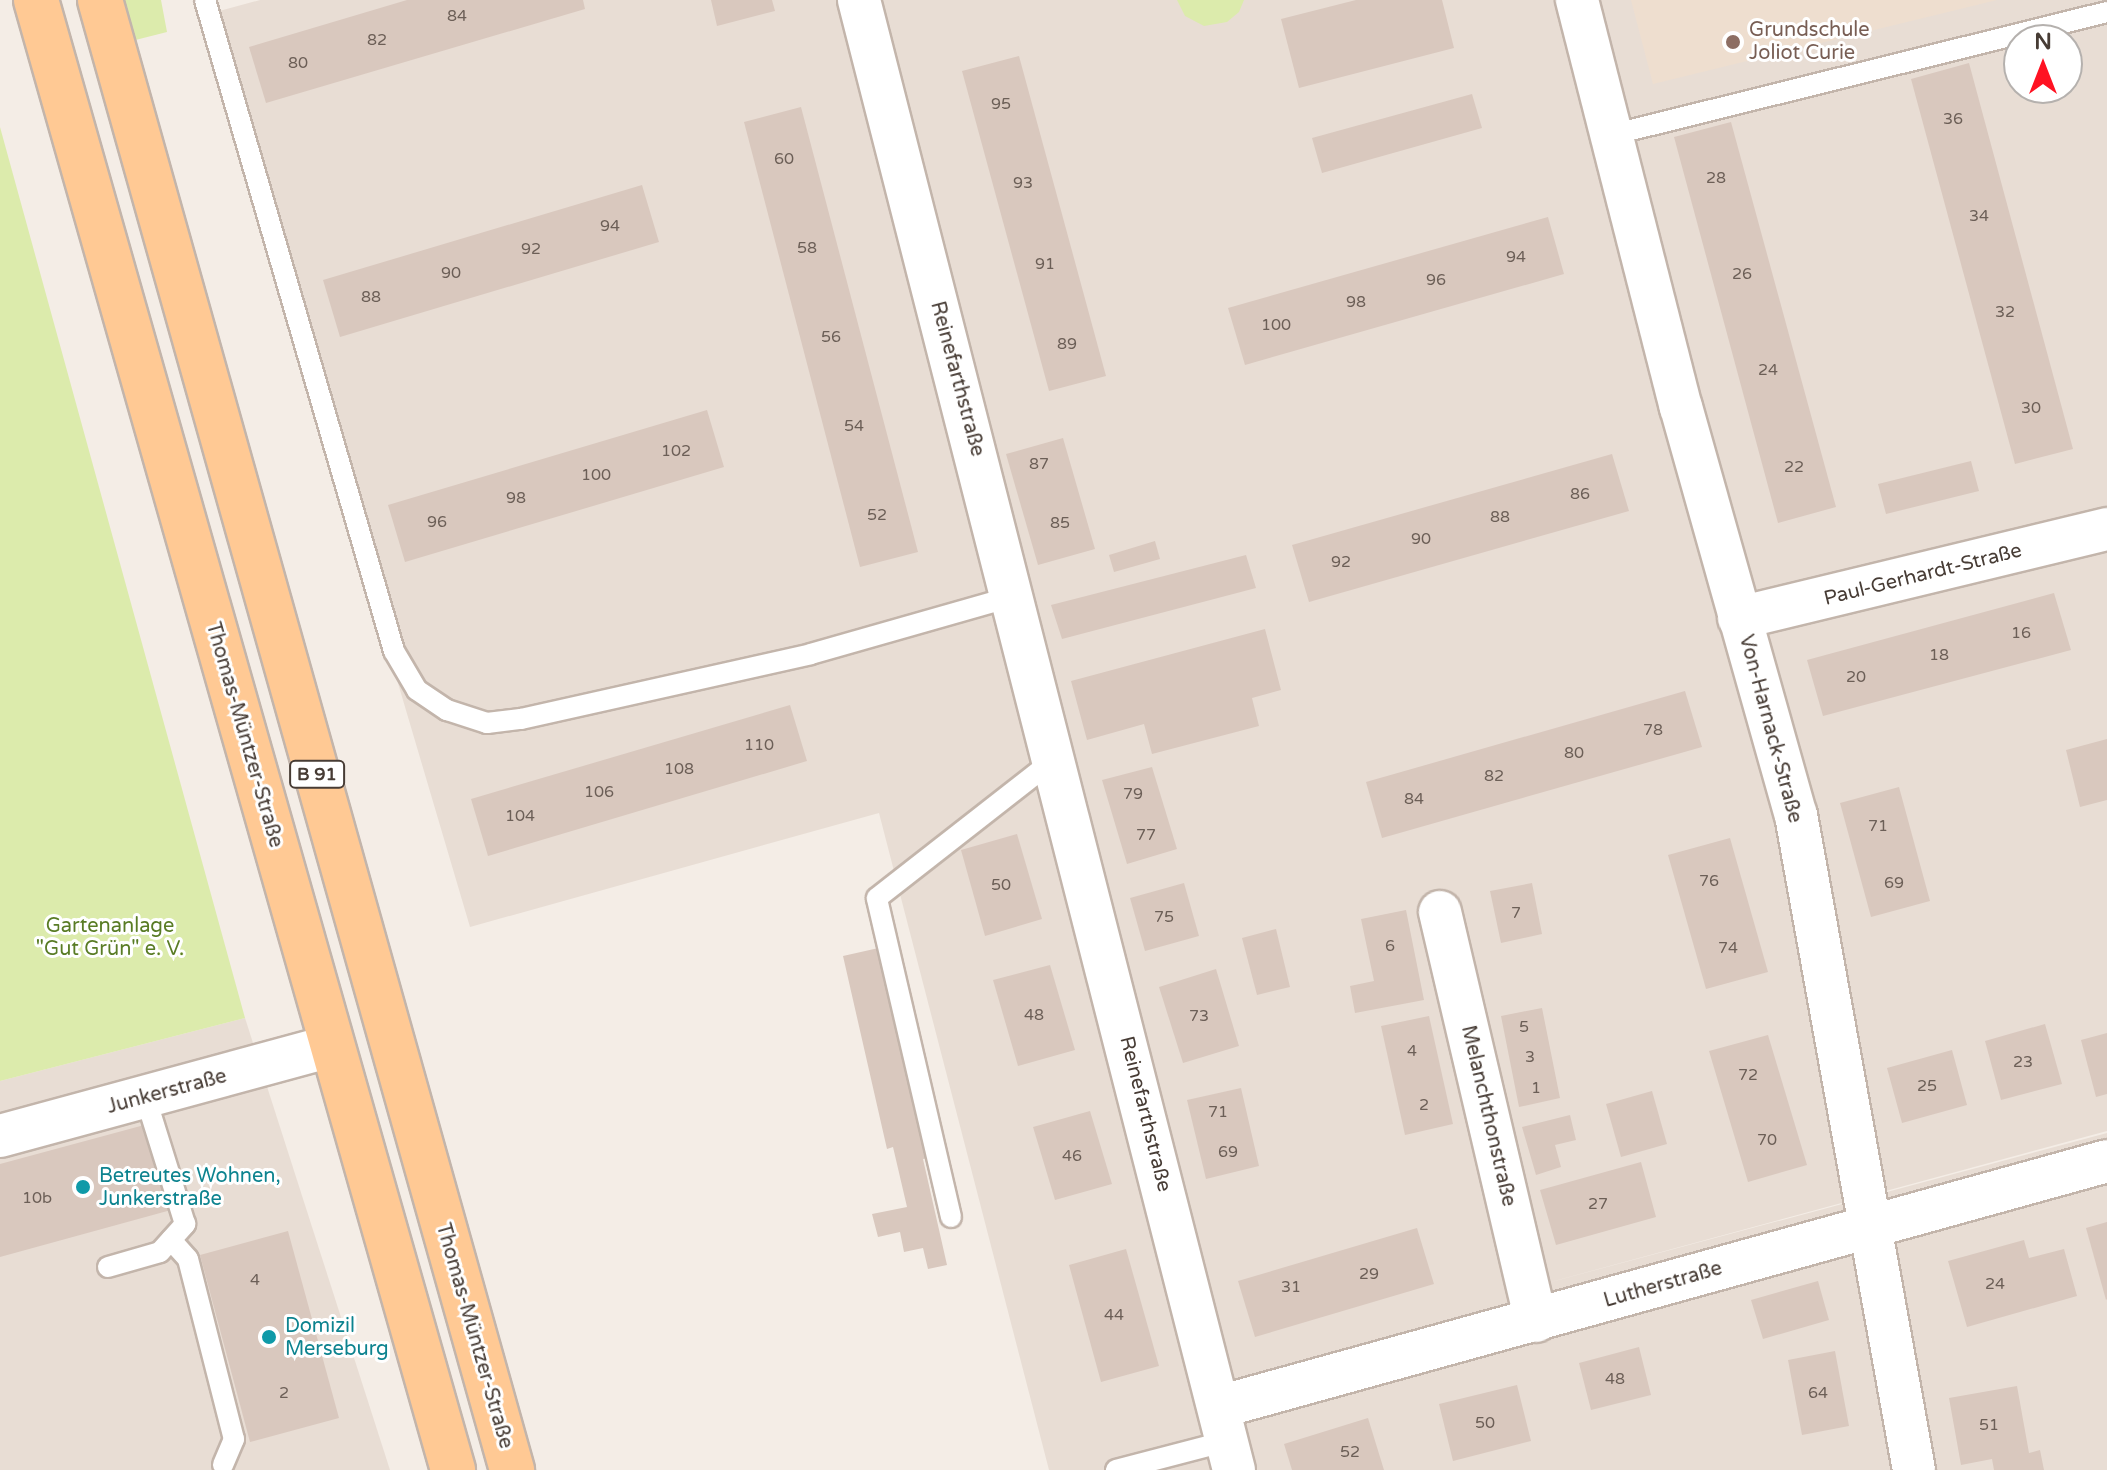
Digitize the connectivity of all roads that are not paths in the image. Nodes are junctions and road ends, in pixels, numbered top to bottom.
1 (36, 0) edge
2 (100, 0) edge
3 (205, 0) edge
4 (859, 0) edge
5 (1577, 0) edge
6 (2107, 12) edge
7 (1611, 135) junction
8 (2107, 529) edge
9 (1014, 596) junction
10 (1739, 618) junction
11 (1055, 759) junction
12 (1440, 912) dead end
13 (332, 1046) junction
14 (146, 1099) junction
15 (0, 1136) edge
16 (2107, 1161) edge
17 (951, 1217) dead end
18 (1870, 1226) junction
19 (171, 1240) junction
20 (108, 1267) dead end
21 (1536, 1321) junction
22 (1227, 1439) edge
23 (223, 1465) dead end
24 (453, 1470) edge
25 (512, 1470) edge
26 (1116, 1470) edge
27 (1914, 1470) edge

1 - 13 main road, Thomas-Müntzer-Straße / B 91
2 - 25 main road, Thomas-Müntzer-Straße / B 91
3 - 9 lane
4 - 9 street, Reinefarthstraße
5 - 7 street, Von-Harnack-Straße
6 - 7 lane
7 - 10 street, Von-Harnack-Straße
8 - 10 street, Paul-Gerhardt-Straße
9 - 11 street, Reinefarthstraße
10 - 18 street, Von-Harnack-Straße
11 - 17 lane
11 - 22 street, Reinefarthstraße
12 - 21 street, Melanchthonstraße
13 - 14 street, Junkerstraße
13 - 24 main road, Thomas-Müntzer-Straße / B 91
14 - 15 street, Junkerstraße
14 - 19 lane
16 - 18 street, Lutherstraße
18 - 21 street, Lutherstraße
18 - 27 street, Von-Harnack-Straße
19 - 20 lane
19 - 23 lane
21 - 22 street, Lutherstraße
22 - 26 lane

